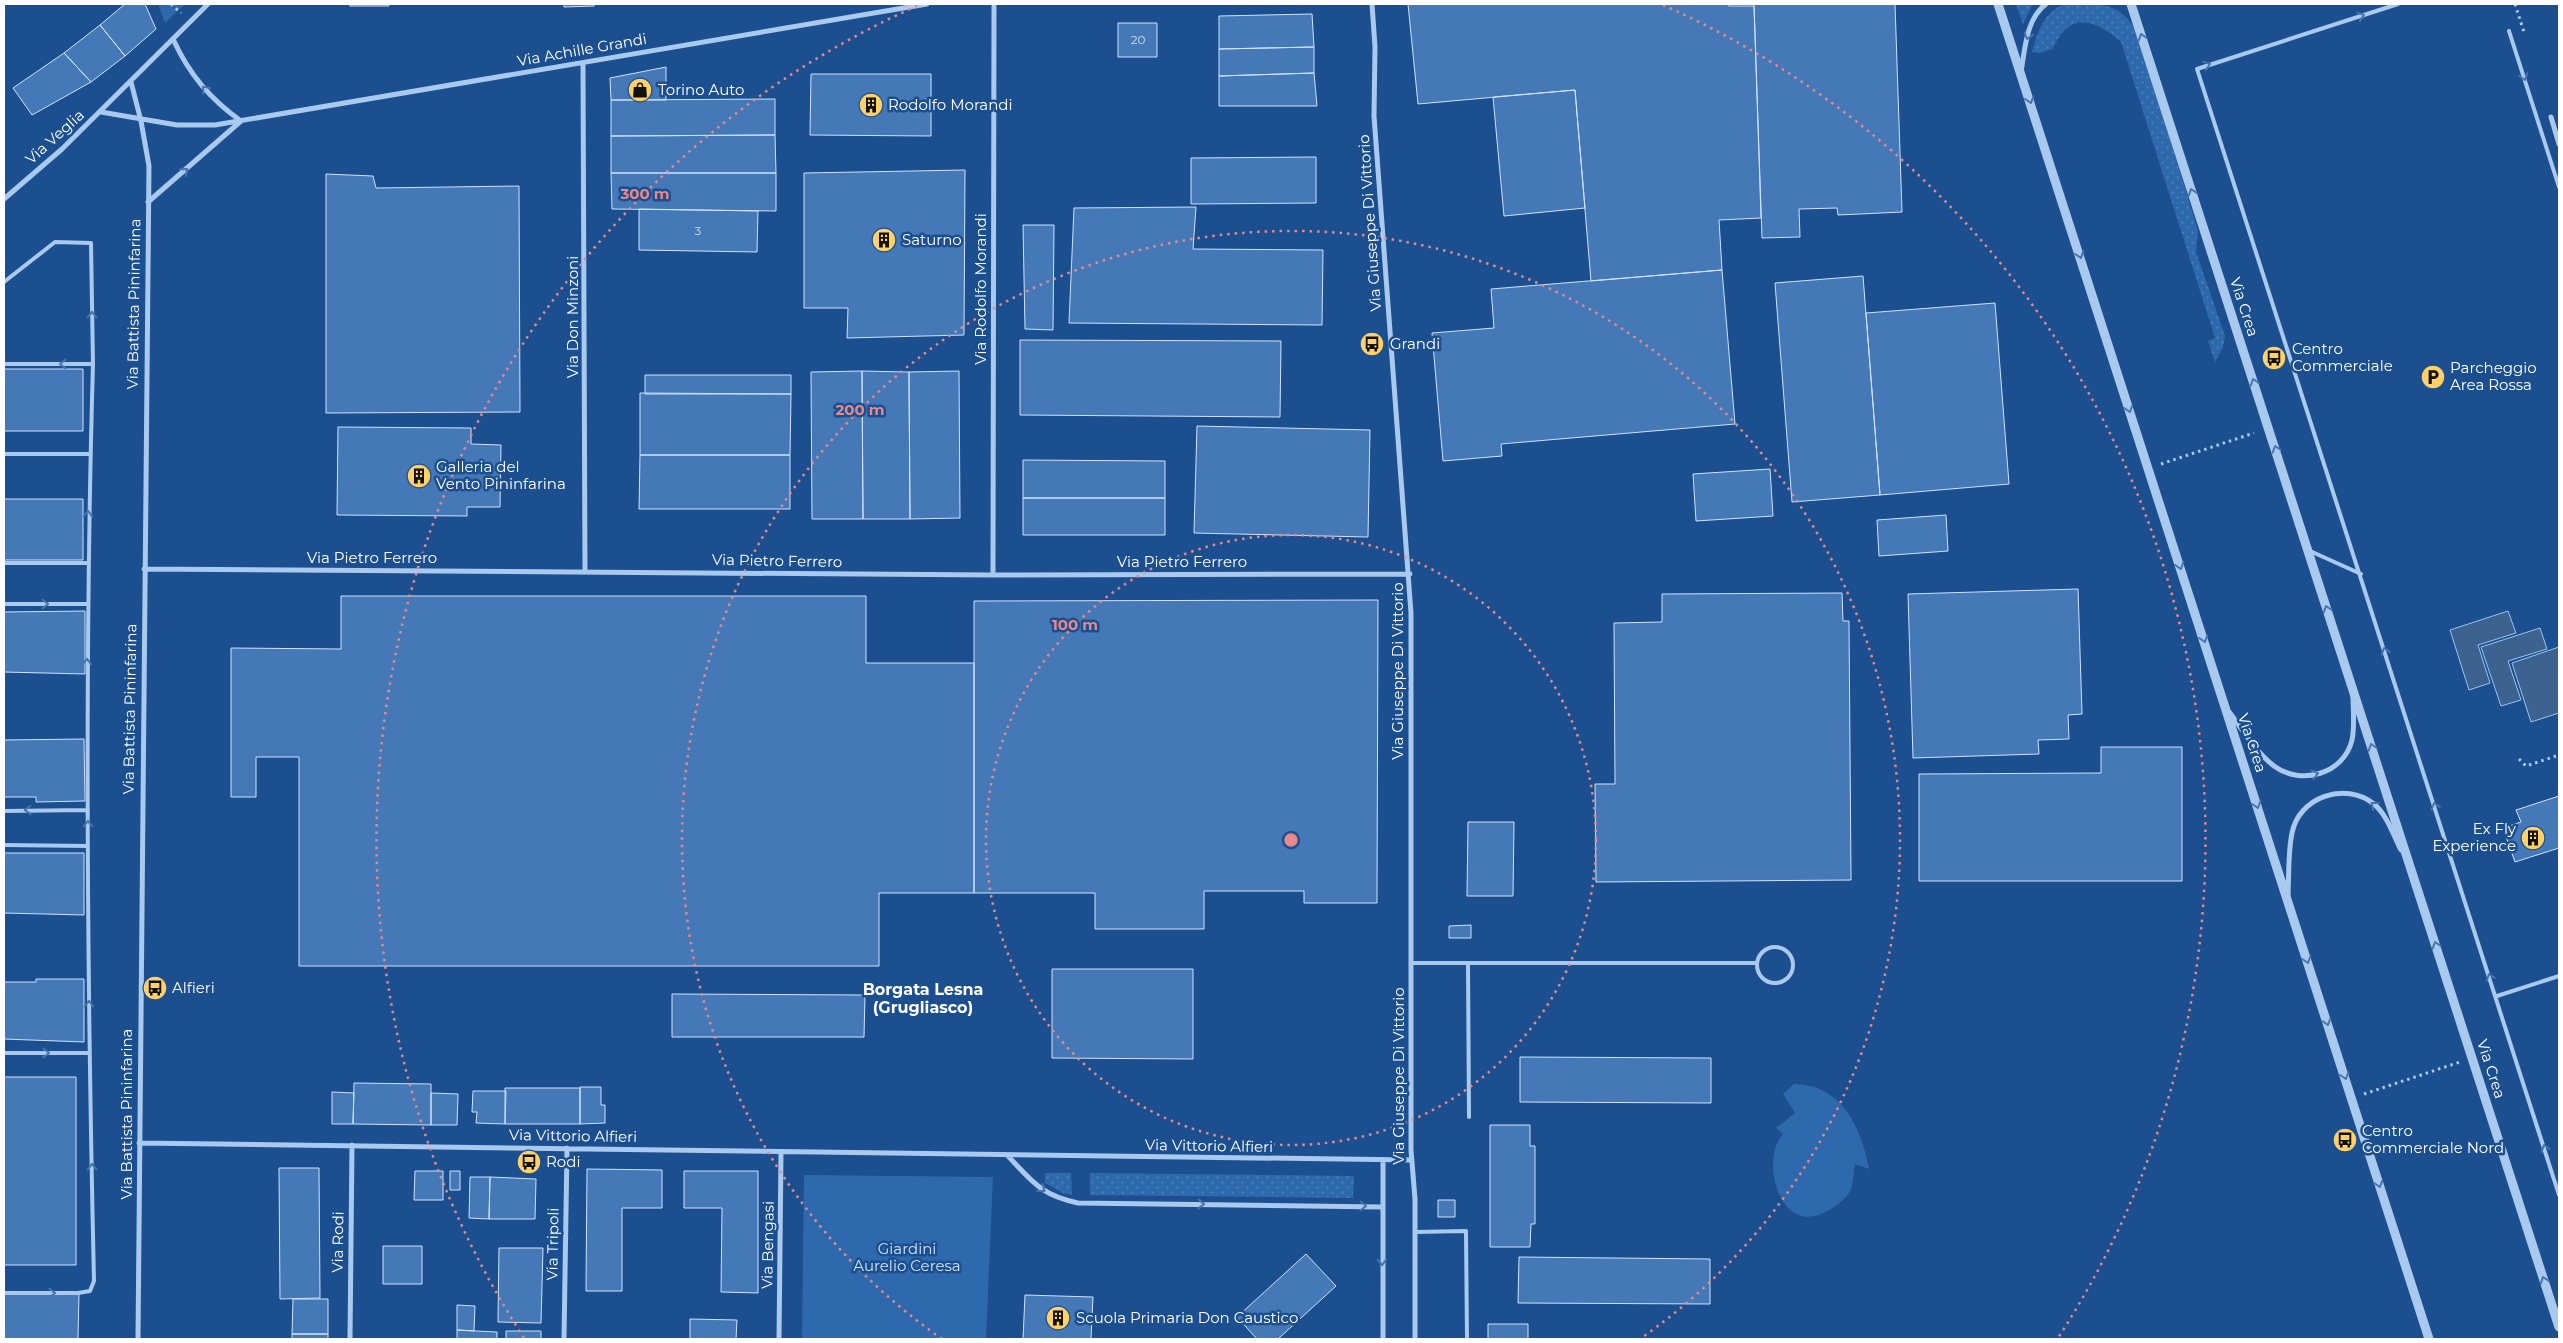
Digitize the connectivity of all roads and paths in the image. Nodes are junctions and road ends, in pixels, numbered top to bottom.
1 (208, 4) edge
2 (927, 4) edge
3 (994, 4) edge
4 (1372, 4) edge
5 (1998, 4) edge
6 (2046, 4) edge
7 (2125, 4) edge
8 (2132, 4) edge
9 (2398, 4) edge
10 (2136, 20) junction
11 (2509, 31) dead end
12 (173, 39) junction
13 (583, 63) junction
14 (2021, 74) junction
15 (131, 82) junction
16 (100, 112) junction
17 (2550, 117) dead end
18 (141, 120) junction
19 (241, 121) junction
20 (2559, 144) edge
21 (2559, 187) edge
22 (4, 199) edge
23 (148, 202) junction
24 (4, 282) edge
25 (4, 364) edge
26 (93, 364) junction
27 (2269, 429) junction
28 (4, 454) edge
29 (90, 454) junction
30 (2148, 468) junction
31 (2308, 550) junction
32 (4, 563) edge
33 (87, 563) junction
34 (144, 570) junction
35 (585, 572) junction
36 (1410, 574) junction
37 (2360, 574) junction
38 (993, 575) junction
39 (4, 604) edge
40 (87, 604) junction
41 (2353, 689) junction
42 (2226, 709) junction
43 (2559, 755) edge
44 (2519, 759) dead end
45 (88, 810) junction
46 (4, 811) edge
47 (4, 845) edge
48 (88, 846) junction
49 (2414, 877) junction
50 (2288, 900) junction
51 (1411, 963) junction
52 (1468, 963) junction
53 (1757, 963) junction
54 (2559, 976) edge
55 (2497, 996) junction
56 (4, 1053) edge
57 (89, 1053) junction
58 (2472, 1058) junction
59 (2352, 1098) junction
60 (1469, 1117) dead end
61 (139, 1143) junction
62 (352, 1145) junction
63 (568, 1148) junction
64 (781, 1152) junction
65 (1007, 1155) junction
66 (1383, 1160) junction
67 (1412, 1160) junction
68 (2559, 1172) edge
69 (2553, 1174) junction
70 (2559, 1195) edge
71 (1382, 1207) junction
72 (1415, 1232) junction
73 (4, 1293) edge
74 (2559, 1327) edge
75 (138, 1339) edge
76 (350, 1339) edge
77 (564, 1339) edge
78 (779, 1339) edge
79 (1383, 1339) edge
80 (1415, 1339) edge
81 (1467, 1339) edge
82 (2429, 1339) edge

1 - 12 street, Via Veglia
2 - 13 street, Via Achille Grandi
3 - 38 street, Via Rodolfo Morandi
4 - 36 street, Via Giuseppe Di Vittorio
5 - 14 street, Via Crea
6 -> 14 street, Via Crea
7 - 10 street, Via Crea
8 - 10 street, Via Crea
37 -> 9 lane
27 -> 10 street, Via Crea
11 -> 21 lane
12 - 15 street, Via Veglia
19 -> 12 street
13 - 19 street, Via Achille Grandi
13 - 35 street, Via Don Minzoni
14 -> 30 street, Via Crea
15 - 16 street, Via Veglia
15 - 18 street, Via Battista Pininfarina
16 - 18 street, Via Achille Grandi
16 - 22 street, Via Veglia
17 - 20 street
18 - 19 street, Via Achille Grandi
18 - 23 street, Via Battista Pininfarina
23 -> 19 street
23 - 34 street, Via Battista Pininfarina
26 -> 24 lane
26 -> 25 lane
26 - 29 lane
27 - 30 path
31 -> 27 street, Via Crea
28 - 29 lane
33 -> 29 lane
30 -> 42 street, Via Crea
31 - 37 lane
41 -> 31 street, Via Crea
32 - 33 lane
33 - 40 lane
34 - 35 street, Via Pietro Ferrero
34 - 61 street, Via Battista Pininfarina
35 - 38 street, Via Pietro Ferrero
36 - 38 street, Via Pietro Ferrero
36 - 51 street, Via Giuseppe Di Vittorio
55 -> 37 lane
39 -> 40 lane
45 -> 40 lane
42 -> 41 street, Via Crea
49 -> 41 street, Via Crea
42 -> 50 street, Via Crea
43 - 44 path
45 -> 46 lane
48 -> 45 lane
47 - 48 lane
57 -> 48 lane
49 -> 50 street, Via Crea
58 -> 49 street, Via Crea
50 -> 59 street, Via Crea
51 - 52 lane
51 - 67 street, Via Giuseppe Di Vittorio
52 - 53 lane
52 - 60 lane
53 - 53 lane
54 - 55 lane
69 -> 55 lane
56 -> 57 lane
73 -> 57 lane
58 - 59 path
74 -> 58 street, Via Crea
59 -> 82 street, Via Crea
61 - 62 street, Via Vittorio Alfieri
61 - 75 street, Via Battista Pininfarina
62 - 63 street, Via Vittorio Alfieri
62 - 76 street, Via Rodi
63 - 64 street, Via Vittorio Alfieri
63 - 77 street, Via Tripoli
64 - 65 street, Via Vittorio Alfieri
64 - 78 street, Via Bengasi
65 - 66 street, Via Vittorio Alfieri
65 -> 71 street
66 - 67 street, Via Vittorio Alfieri
66 - 71 street, Via Giuseppe Di Vittorio
67 - 72 street, Via Giuseppe Di Vittorio
68 - 69 lane
69 - 70 lane
71 -> 79 street, Via Giuseppe Di Vittorio
72 - 80 street, Via Giuseppe Di Vittorio
72 - 81 lane

